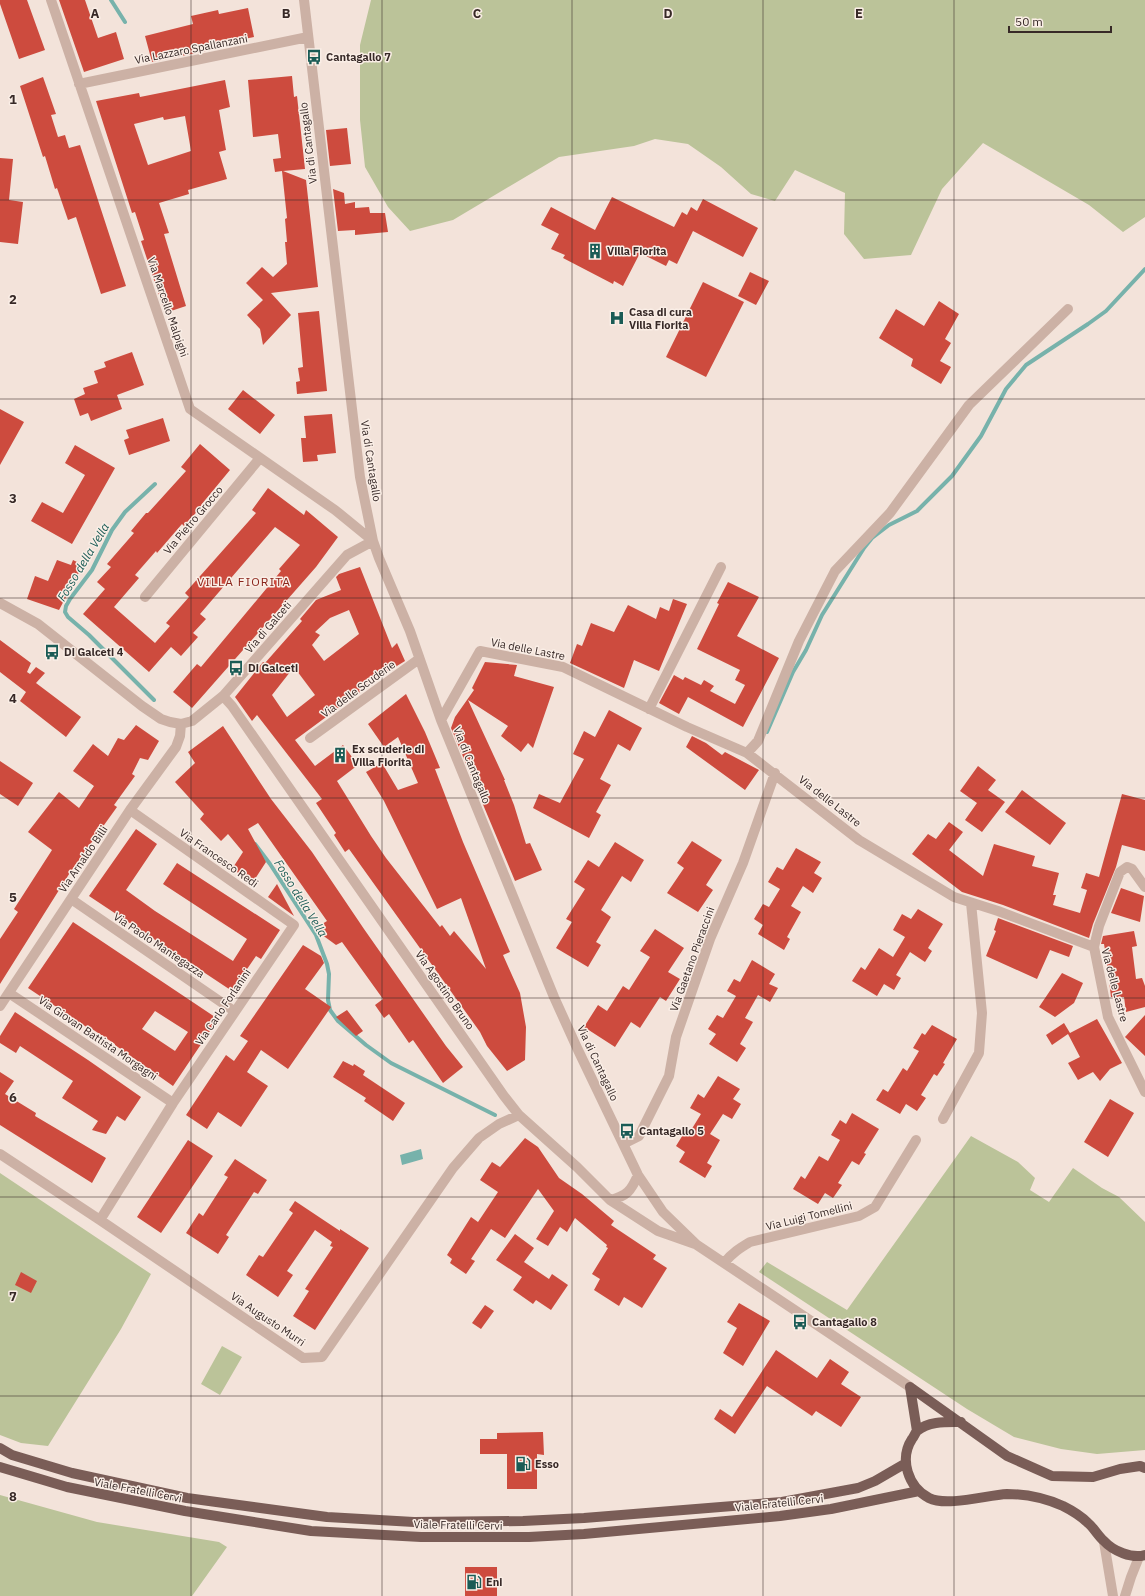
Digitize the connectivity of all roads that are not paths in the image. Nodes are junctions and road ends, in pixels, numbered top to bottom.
1 (51, 0) edge
2 (304, 0) edge
3 (308, 37) junction
4 (79, 84) junction
5 (1068, 308) dead end
6 (260, 458) junction
7 (373, 540) junction
8 (721, 567) dead end
9 (145, 597) dead end
10 (0, 604) edge
11 (419, 659) junction
12 (223, 696) junction
13 (649, 709) junction
14 (441, 720) junction
15 (181, 724) junction
16 (310, 738) dead end
17 (747, 753) junction
18 (775, 774) junction
19 (130, 810) junction
20 (1145, 887) edge
21 (71, 899) junction
22 (971, 903) junction
23 (294, 925) joint
24 (1094, 947) junction
25 (9, 993) junction
26 (0, 1006) edge
27 (234, 1011) junction
28 (1145, 1092) edge
29 (173, 1102) junction
30 (519, 1115) junction
31 (943, 1119) dead end
32 (916, 1140) dead end
33 (623, 1144) junction
34 (0, 1154) edge
35 (638, 1175) junction
36 (610, 1200) junction
37 (100, 1220) junction
38 (697, 1245) junction
39 (724, 1263) junction
40 (910, 1386) junction
41 (961, 1422) junction
42 (917, 1431) junction
43 (0, 1448) edge
44 (906, 1463) junction
45 (0, 1467) edge
46 (1145, 1468) edge
47 (918, 1491) junction
48 (1104, 1542) junction
49 (1142, 1556) edge
50 (1113, 1596) edge
51 (1125, 1596) edge

1 - 4 street, Via Marcello Malpighi
2 - 3 street, Via di Cantagallo
3 - 4 street, Via Lazzaro Spallanzani
3 - 7 street, Via di Cantagallo
4 - 6 street, Via Marcello Malpighi
5 - 17 street
6 - 7 street, Via Marcello Malpighi
6 - 9 street, Via Pietro Grocco
7 - 11 street, Via di Cantagallo
7 - 12 street, Via di Galceti
8 - 13 street
10 - 15 street
11 - 14 street, Via di Cantagallo
11 - 16 street, Via delle Scuderie
12 - 15 street, Via di Galceti
12 - 30 street, Via Agostino Bruno
13 - 14 street, Via delle Lastre
13 - 17 street, Via delle Lastre
14 - 33 street, Via di Cantagallo
15 - 19 street, Via Arnaldo Billi
17 - 18 street, Via delle Lastre
18 - 22 street, Via delle Lastre
18 - 33 street, Via Gaetano Pieraccini
19 - 21 street, Via Arnaldo Billi
19 - 23 street, Via Francesco Redi
20 - 24 street
21 - 25 street, Via Arnaldo Billi
21 - 27 street, Via Paolo Mantegazza
22 - 24 street, Via delle Lastre
22 - 31 street
23 - 27 street, Via Carlo Forlanini
24 - 28 street, Via delle Lastre
25 - 26 street, Via Arnaldo Billi
25 - 29 street, Via Giovan Battista Morgagni
27 - 29 street, Via Carlo Forlanini
29 - 37 street, Via Carlo Forlanini
30 - 36 street, Via Agostino Bruno
30 - 37 street, Via Augusto Murri
32 - 39 street, Via Luigi Tomellini
33 - 35 street, Via di Cantagallo
34 - 37 street, Via Augusto Murri
35 - 36 street
35 - 38 street, Via di Cantagallo
36 - 38 street, Via Agostino Bruno
38 - 39 street, Via di Cantagallo
39 - 40 street, Via di Cantagallo
40 - 41 main road
40 - 42 main road
41 - 42 main road
41 - 46 main road
42 - 44 main road
43 - 44 main road, Viale Fratelli Cervi
44 - 47 main road
45 - 47 main road, Viale Fratelli Cervi
47 - 48 main road
48 - 49 main road
48 - 50 street
49 - 51 street

